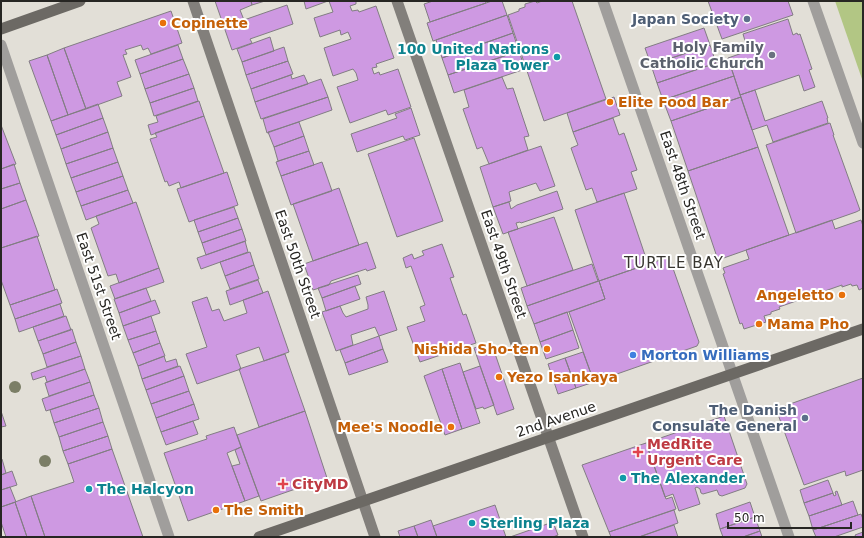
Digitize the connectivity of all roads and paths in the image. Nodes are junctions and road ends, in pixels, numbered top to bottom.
1 (80, 1) edge
2 (193, 1) edge
3 (397, 1) edge
4 (603, 1) edge
5 (813, 1) edge
6 (1, 30) edge
7 (1, 45) edge
8 (863, 143) edge
9 (863, 329) edge
10 (733, 373) junction
11 (548, 438) junction
12 (363, 501) junction
13 (169, 537) edge
14 (259, 537) edge
15 (375, 537) edge
16 (582, 537) edge
17 (789, 537) edge

1 - 6 main road
2 - 12 main road, East 50th Street
3 - 11 main road, East 49th Street
4 - 10 street, East 48th Street
5 - 8 street
7 - 13 street, East 51st Street
9 - 10 main road, 2nd Avenue
10 - 11 main road, 2nd Avenue
10 - 17 street, East 48th Street
11 - 12 main road, 2nd Avenue
11 - 16 main road, East 49th Street
12 - 14 main road, 2nd Avenue
12 - 15 main road, East 50th Street

